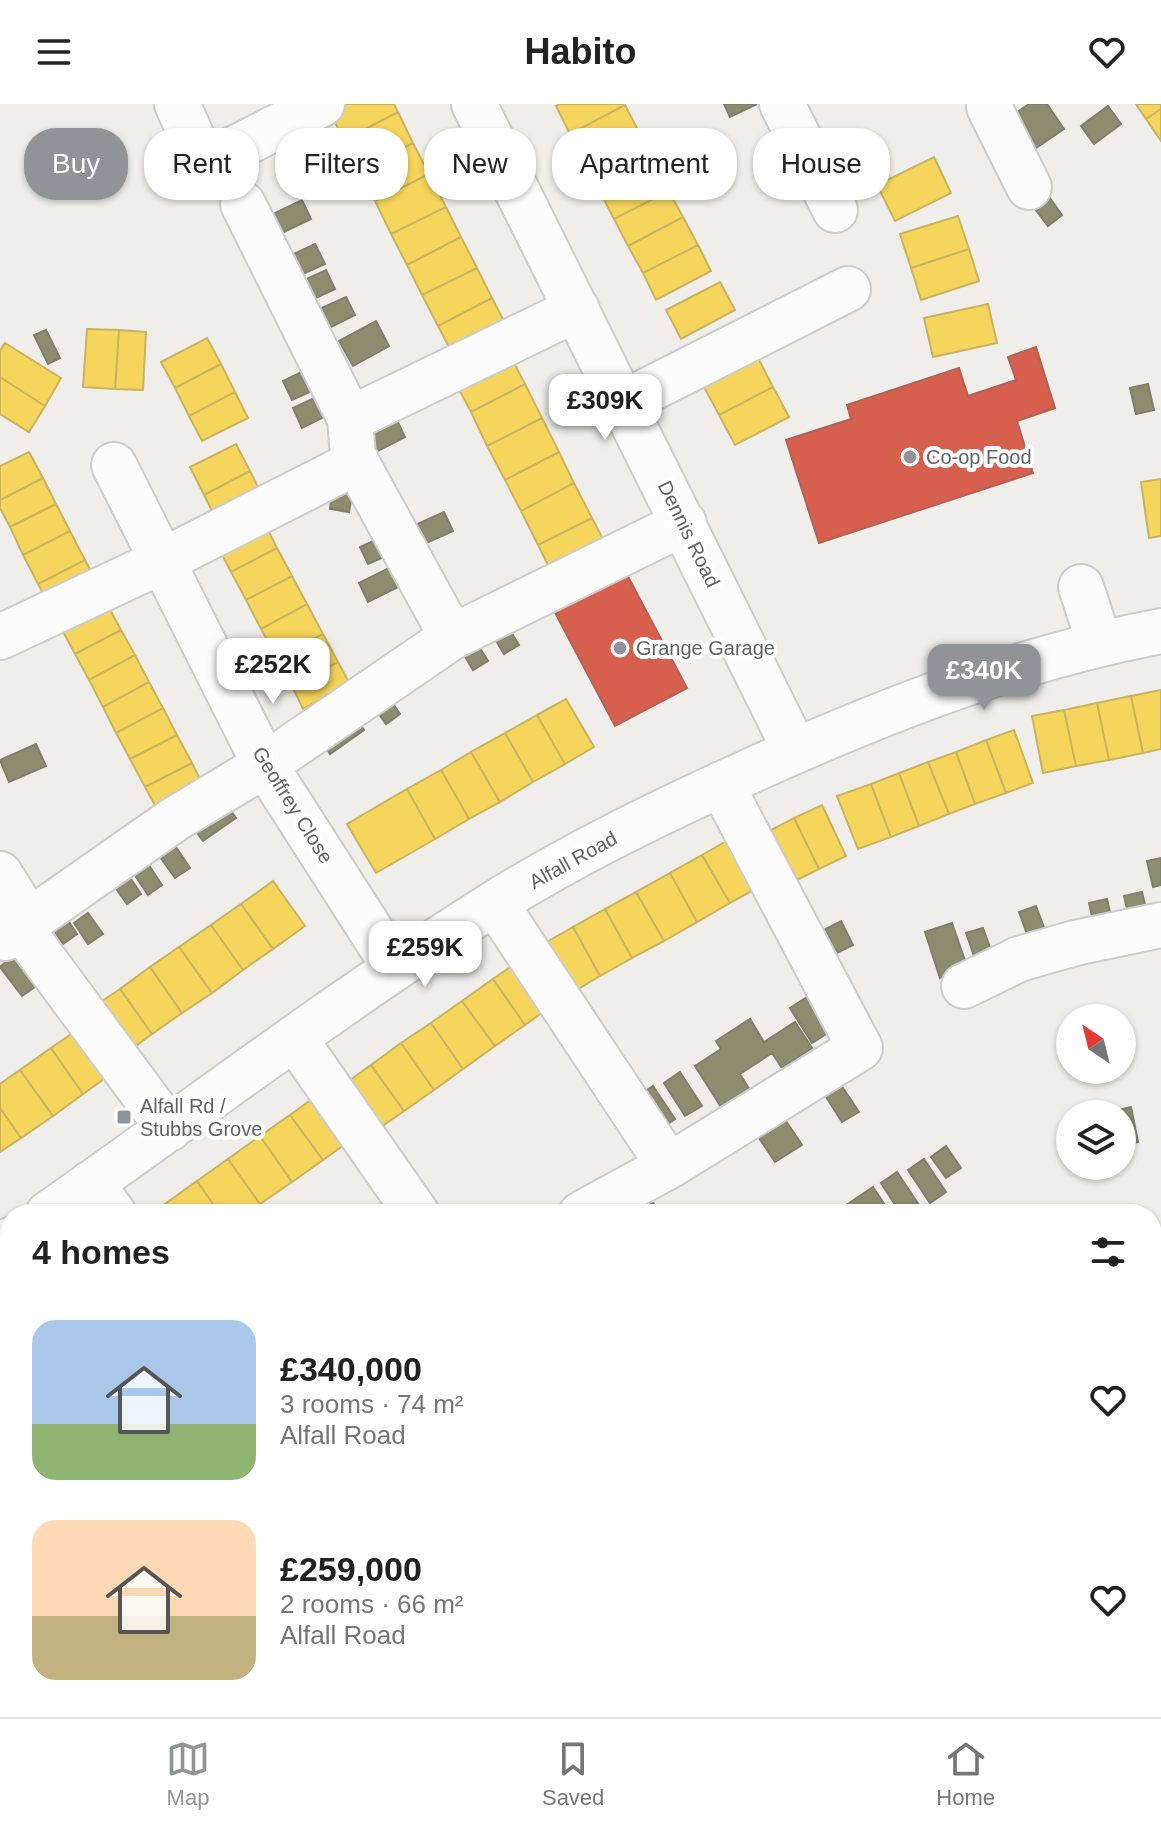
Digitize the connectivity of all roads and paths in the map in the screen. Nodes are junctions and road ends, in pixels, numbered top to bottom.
1 (177, 104) edge
2 (322, 104) edge
3 (474, 104) edge
4 (782, 104) edge
5 (991, 105) edge
6 (1029, 187) dead end
7 (243, 204) dead end
8 (835, 210) dead end
9 (848, 289) dead end
10 (577, 309) junction
11 (623, 403) junction
12 (350, 419) junction
13 (357, 462) junction
14 (114, 465) dead end
15 (684, 523) junction
16 (162, 561) junction
17 (1081, 587) dead end
18 (1161, 631) edge
19 (0, 637) edge
20 (452, 637) junction
21 (1099, 642) junction
22 (795, 750) junction
23 (265, 765) junction
24 (721, 784) junction
25 (0, 874) edge
26 (495, 903) junction
27 (1161, 925) edge
28 (16, 930) edge
29 (395, 968) junction
30 (964, 986) dead end
31 (295, 1039) junction
32 (169, 1129) junction
33 (669, 1166) junction
34 (102, 1198) edge
35 (82, 1204) edge
36 (410, 1204) edge
37 (599, 1204) edge

1 - 2 street
3 - 10 street, Dennis Road
4 - 8 street
5 - 6 street
7 - 12 street
9 - 11 street
10 - 11 street, Dennis Road
10 - 12 street
11 - 15 street, Dennis Road
12 - 13 street
13 - 16 street
13 - 20 street
14 - 16 street, Geoffrey Close
15 - 20 street
15 - 22 street, Dennis Road
16 - 19 street
16 - 23 street, Geoffrey Close
17 - 21 street
18 - 21 street, Alfall Road
20 - 23 street
21 - 22 street, Alfall Road
22 - 24 street, Alfall Road
23 - 28 street
23 - 29 street, Geoffrey Close
24 - 26 street, Alfall Road
24 - 33 street
25 - 28 street
26 - 29 street, Alfall Road
26 - 33 street
27 - 30 street
28 - 32 street
29 - 31 street, Alfall Road
31 - 32 street, Alfall Road
31 - 36 street
32 - 34 street, Alfall Road
33 - 37 street
34 - 35 street, Alfall Road

